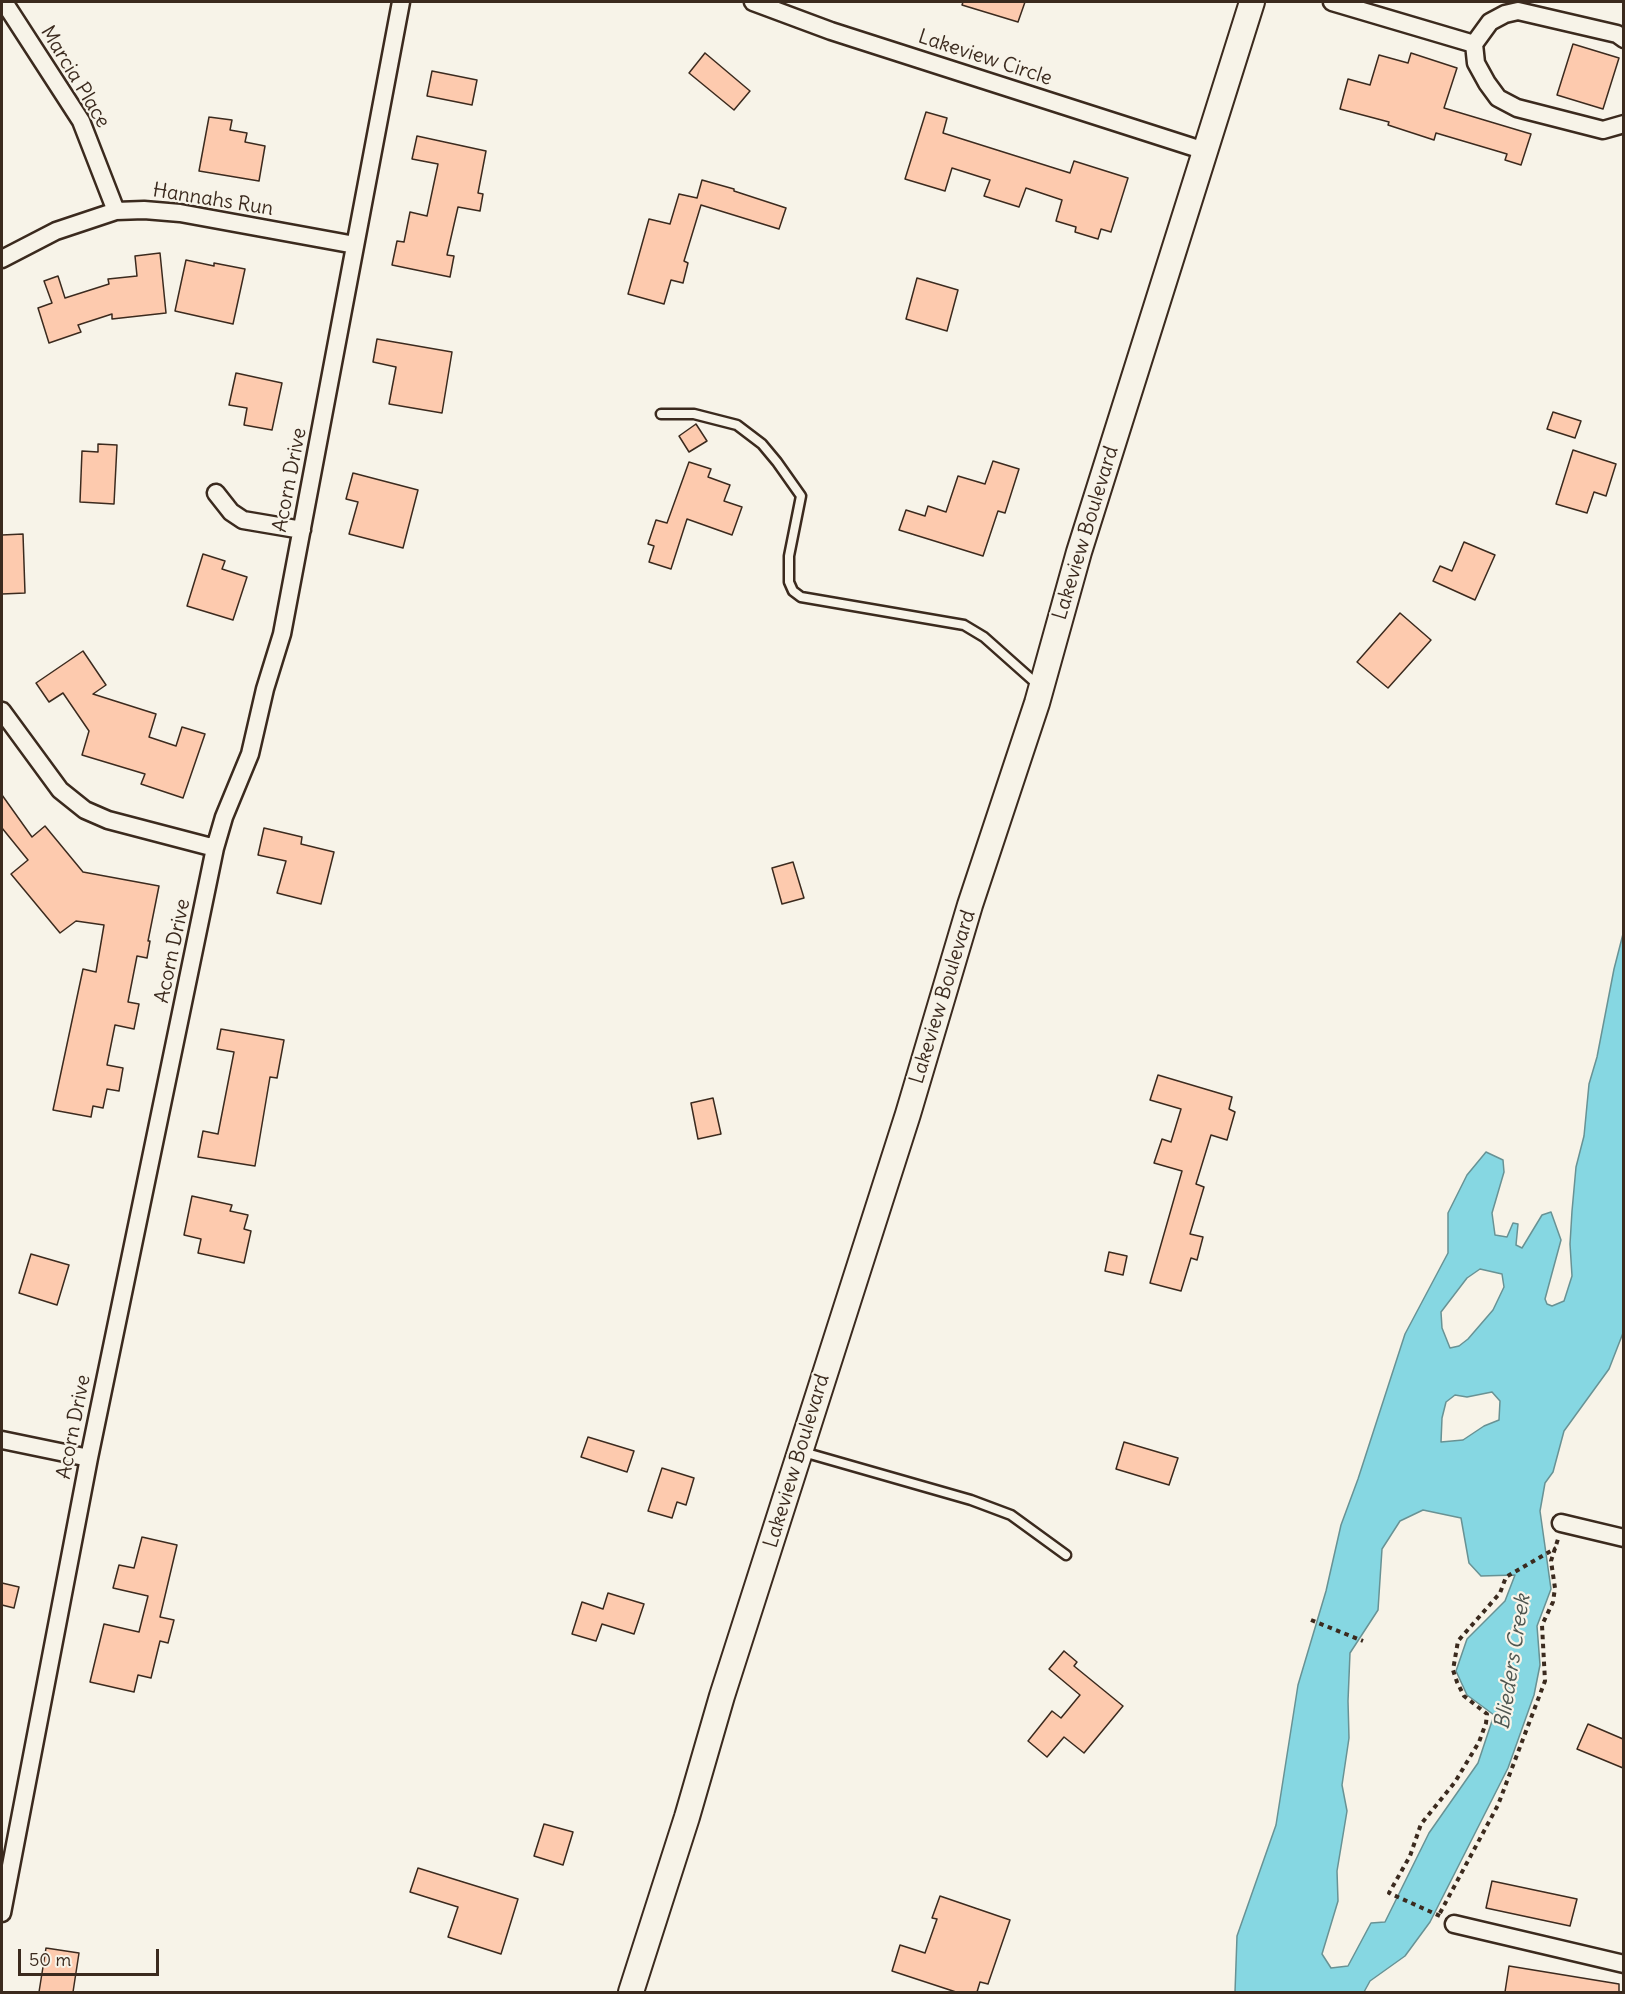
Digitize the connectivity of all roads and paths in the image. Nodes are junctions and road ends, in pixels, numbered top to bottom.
1 (4, 2) edge
2 (401, 2) edge
3 (753, 2) edge
4 (1252, 2) edge
5 (1332, 2) edge
6 (1623, 39) edge
7 (1474, 44) junction
8 (1623, 124) edge
9 (1205, 151) junction
10 (116, 211) junction
11 (355, 245) junction
12 (2, 259) edge
13 (661, 414) dead end
14 (216, 493) dead end
15 (302, 530) junction
16 (1041, 688) junction
17 (2, 711) edge
18 (215, 848) junction
19 (2, 1440) edge
20 (800, 1451) junction
21 (89, 1458) junction
22 (1561, 1523) dead end
23 (1623, 1538) edge
24 (1065, 1555) dead end
25 (1311, 1620) dead end
26 (1363, 1641) dead end
27 (2, 1913) edge
28 (1446, 1920) junction
29 (1623, 1964) edge
30 (632, 1992) edge

1 - 10 street, Marcia Place
2 - 11 street, Acorn Drive
3 - 9 street, Lakeview Circle
4 - 9 street, Lakeview Boulevard
5 - 7 street
6 - 7 street
7 - 8 street
9 - 16 street, Lakeview Boulevard
10 - 11 street, Hannahs Run
10 - 12 street, Hannahs Run
11 - 15 street, Acorn Drive
13 - 16 lane
14 - 15 street
15 - 18 street, Acorn Drive
16 - 20 street, Lakeview Boulevard
17 - 18 street
18 - 21 street, Acorn Drive
19 - 21 street
20 - 24 lane
20 - 30 street, Lakeview Boulevard
21 - 27 street, Acorn Drive
22 - 23 street
25 - 26 path
28 - 28 path
28 - 29 street

